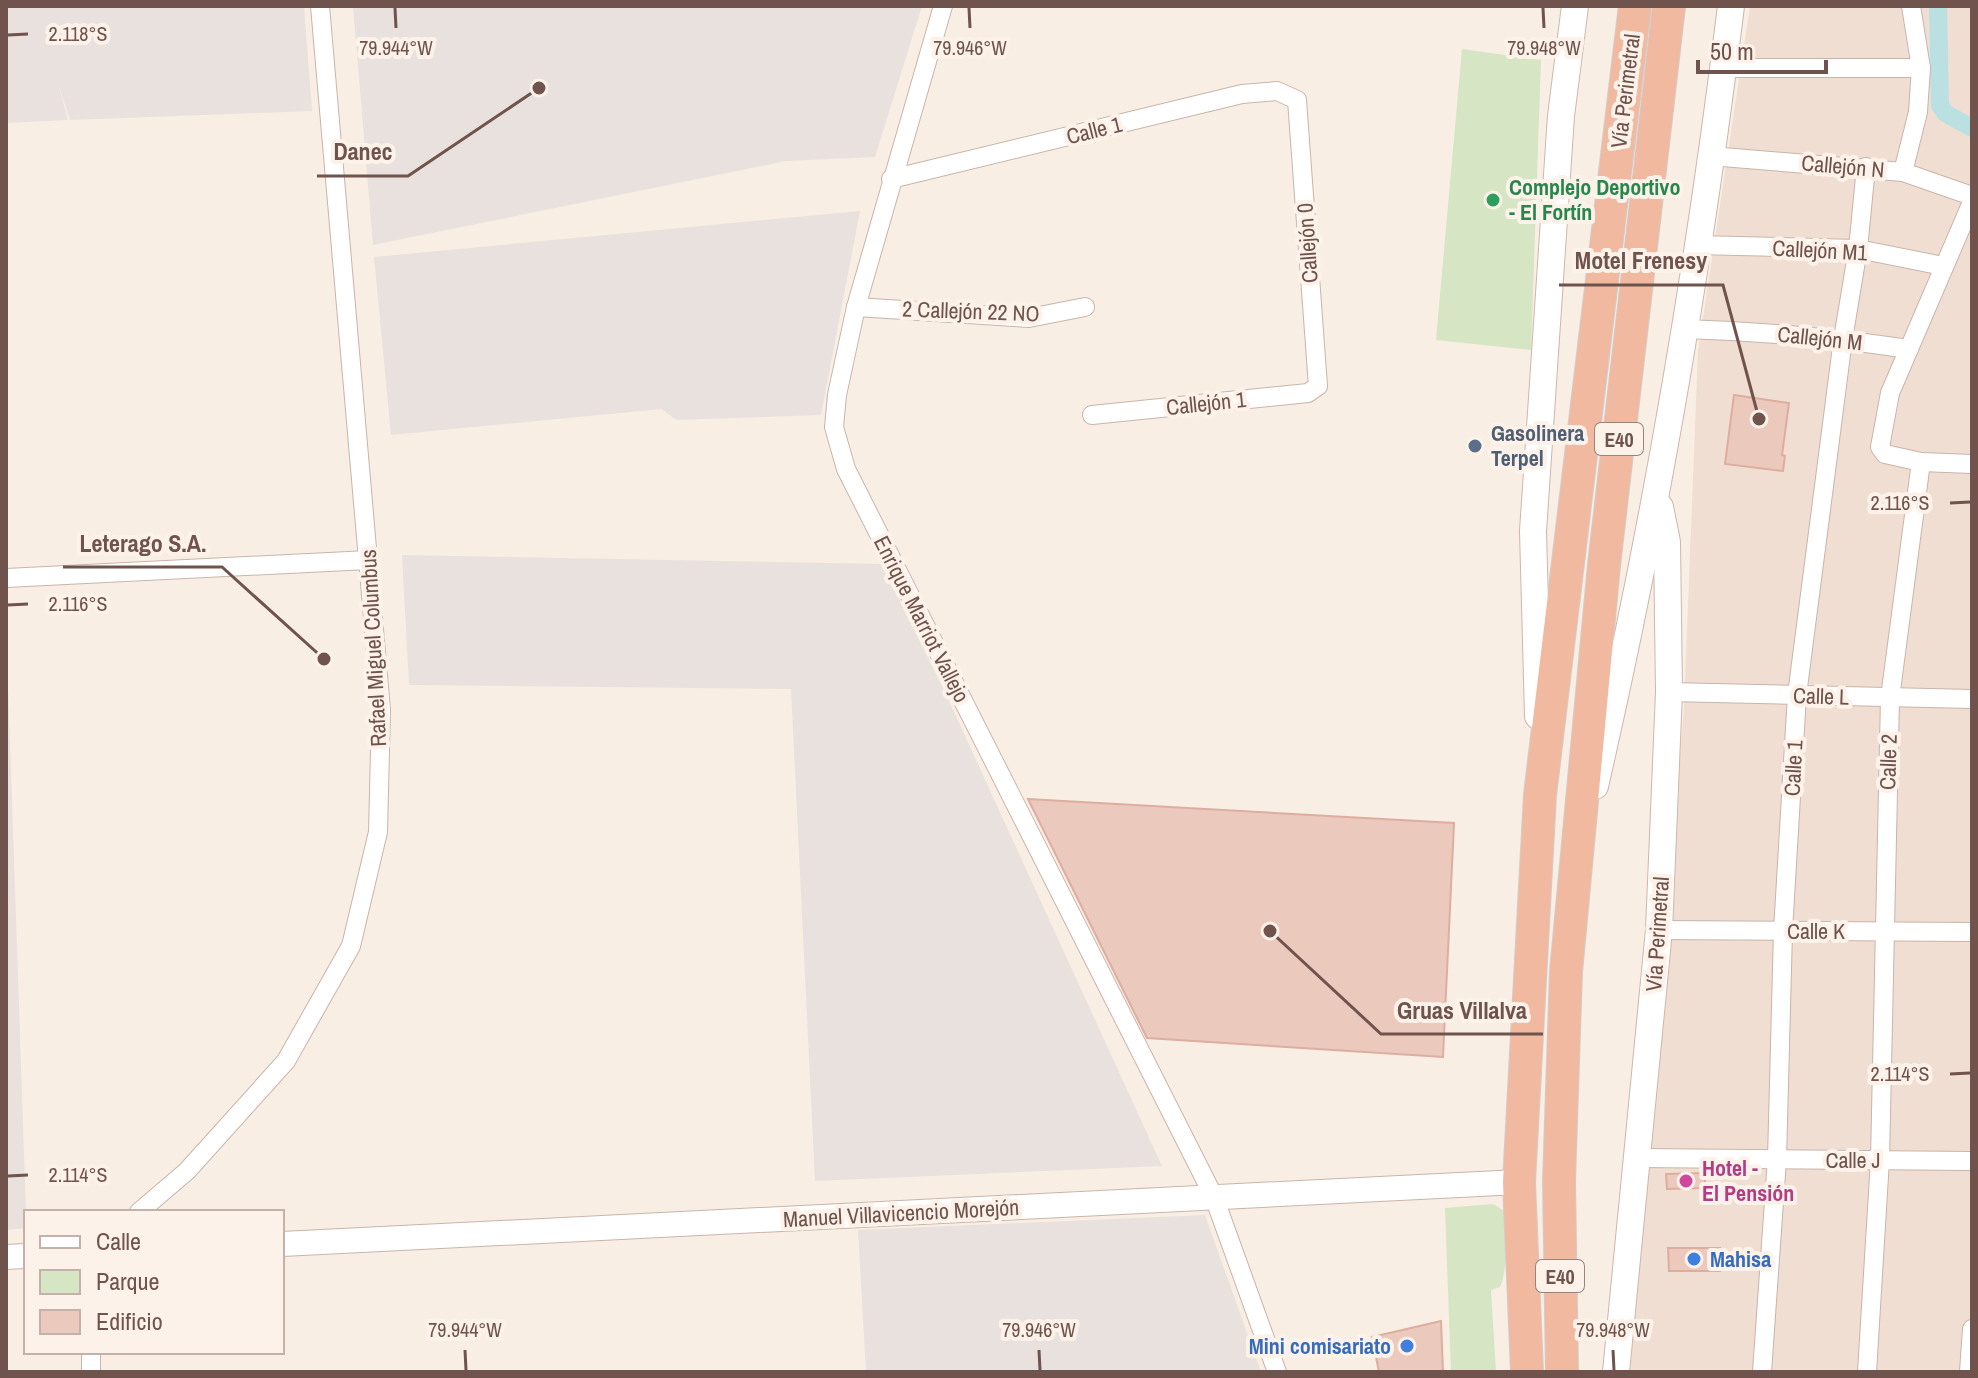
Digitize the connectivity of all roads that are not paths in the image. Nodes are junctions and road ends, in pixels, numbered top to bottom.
1 (320, 6) edge
2 (943, 6) edge
3 (1575, 6) edge
4 (1635, 6) edge
5 (1669, 6) edge
6 (1731, 6) edge
7 (1911, 6) edge
8 (1723, 68) junction
9 (1921, 68) junction
10 (1297, 100) joint
11 (1710, 156) junction
12 (1866, 167) junction
13 (1903, 172) junction
14 (891, 179) junction
15 (1972, 199) edge
16 (1697, 245) junction
17 (1858, 249) junction
18 (1943, 266) junction
19 (856, 307) junction
20 (1085, 307) dead end
21 (1684, 329) junction
22 (1843, 339) junction
23 (1909, 349) junction
24 (1318, 386) joint
25 (1092, 415) dead end
26 (1921, 462) junction
27 (1972, 464) edge
28 (1657, 496) junction
29 (368, 560) junction
30 (6, 578) edge
31 (1669, 692) junction
32 (1797, 695) junction
33 (1890, 698) junction
34 (1972, 699) edge
35 (1540, 795) junction
36 (1574, 873) junction
37 (1659, 930) junction
38 (1783, 931) junction
39 (1884, 931) junction
40 (1972, 932) edge
41 (1637, 1158) junction
42 (1777, 1159) junction
43 (1880, 1160) junction
44 (1972, 1161) edge
45 (1519, 1182) junction
46 (1214, 1197) junction
47 (141, 1210) edge
48 (284, 1244) edge
49 (1561, 1317) junction
50 (1972, 1329) edge
51 (1277, 1372) edge
52 (1527, 1372) edge
53 (1562, 1372) edge
54 (1574, 1372) edge
55 (1616, 1372) edge
56 (1762, 1372) edge
57 (1867, 1372) edge
58 (1969, 1372) edge

1 - 29 street, Rafael Miguel Columbus
2 - 14 street, Enrique Marriot Vallejo
3 - 35 main road, Vía Perimetral
4 - 35 highway, Vía Perimetral / E40
5 - 36 highway, Vía Perimetral / E40
6 - 8 main road, Vía Perimetral
7 - 9 street
8 - 9 street
8 - 11 main road, Vía Perimetral
9 - 13 street
10 - 14 street, Calle 1
10 - 24 street, Callejón 0
11 - 12 street, Callejón N
11 - 16 main road, Vía Perimetral
12 - 13 street, Callejón N
12 - 17 street, Calle 1
13 - 15 street, Callejón N
14 - 19 street, Enrique Marriot Vallejo
15 - 18 street
16 - 17 street, Callejón M1
16 - 21 main road, Vía Perimetral
17 - 18 street, Callejón M1
17 - 22 street, Calle 1
18 - 23 street
19 - 20 street, 2 Callejón 22 NO
19 - 46 street, Enrique Marriot Vallejo
21 - 22 street, Callejón M
21 - 28 main road, Vía Perimetral
22 - 23 street, Callejón M
22 - 32 street, Calle 1
23 - 26 street
24 - 25 street, Callejón 1
26 - 27 street
26 - 33 street, Calle 2
28 - 31 main road, Vía Perimetral
28 - 36 main road, Vía Perimetral
29 - 30 street
29 - 47 street, Rafael Miguel Columbus
31 - 32 street, Calle L
31 - 37 main road, Vía Perimetral
32 - 33 street, Calle L
32 - 38 street, Calle 1
33 - 34 street, Calle L
33 - 39 street, Calle 2
35 - 45 highway, Vía Perimetral / E40
36 - 49 highway, Vía Perimetral / E40
37 - 38 street, Calle K
37 - 41 main road, Vía Perimetral
38 - 39 street, Calle K
38 - 42 street, Calle 1
39 - 40 street, Calle K
39 - 43 street, Calle 2
41 - 42 street, Calle J
41 - 55 main road, Vía Perimetral
42 - 43 street, Calle J
42 - 56 street, Calle 1
43 - 44 street, Calle J
43 - 57 street, Calle 2
45 - 46 street, Manuel Villavicencio Morejón
45 - 52 highway, Vía Perimetral / E40
46 - 48 street, Manuel Villavicencio Morejón
46 - 51 street, Enrique Marriot Vallejo
49 - 53 highway, Vía Perimetral / E40
49 - 54 highway
50 - 58 street

